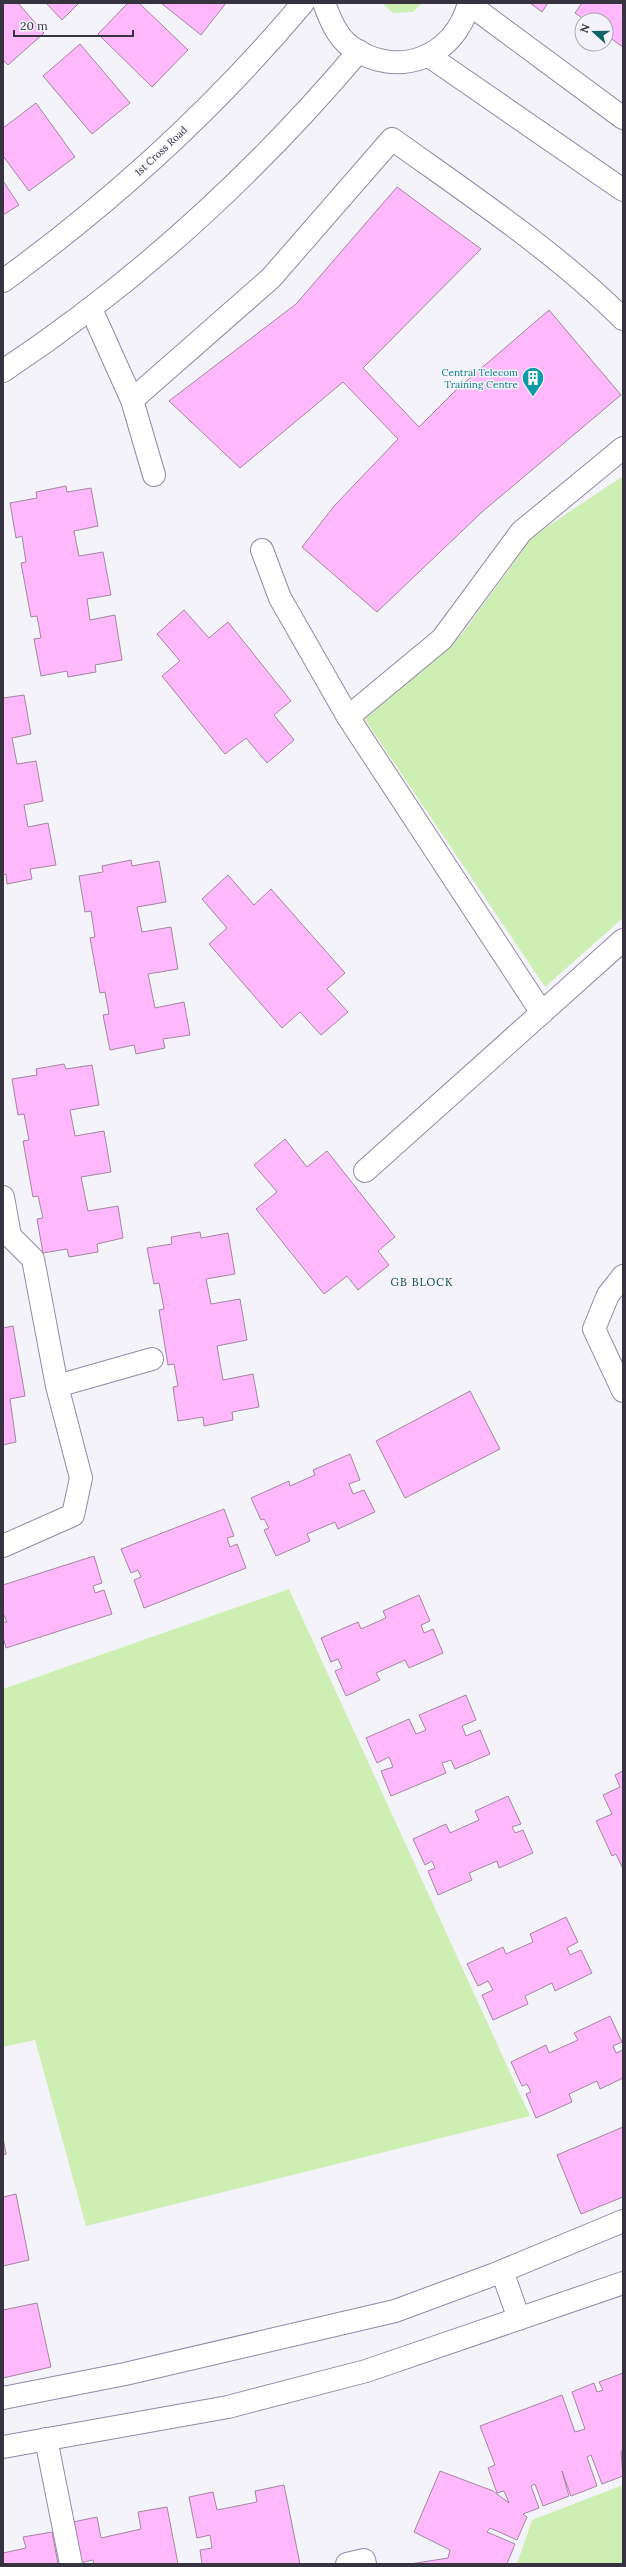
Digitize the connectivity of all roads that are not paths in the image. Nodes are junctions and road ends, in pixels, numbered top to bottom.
1 (304, 3) edge
2 (324, 3) edge
3 (469, 3) edge
4 (359, 51) junction
5 (429, 56) junction
6 (623, 118) edge
7 (623, 190) edge
8 (3, 281) edge
9 (91, 309) junction
10 (623, 319) edge
11 (3, 371) edge
12 (132, 400) junction
13 (623, 448) edge
14 (154, 475) dead end
15 (262, 550) dead end
16 (348, 717) junction
17 (623, 940) edge
18 (542, 1013) junction
19 (365, 1171) dead end
20 (3, 1197) edge
21 (623, 1276) edge
22 (152, 1359) dead end
23 (58, 1386) junction
24 (623, 1391) edge
25 (3, 1546) edge
26 (623, 2221) edge
27 (502, 2271) junction
28 (623, 2283) edge
29 (519, 2319) junction
30 (3, 2398) edge
31 (46, 2440) junction
32 (3, 2447) edge
33 (71, 2564) edge
34 (347, 2564) edge
35 (365, 2564) edge

1 - 8 street, 1st Cross Road
2 - 4 street
3 - 5 street
3 - 6 street
4 - 5 street
4 - 9 street
5 - 7 street
9 - 11 street
9 - 12 street
10 - 12 street
12 - 14 street
13 - 16 street
15 - 16 street
16 - 18 street
17 - 18 street
18 - 19 street
20 - 23 street
21 - 24 street
22 - 23 street
23 - 25 street
26 - 27 street
27 - 29 street
27 - 30 street
28 - 29 street
29 - 31 street
31 - 32 street
31 - 33 street
34 - 35 street

